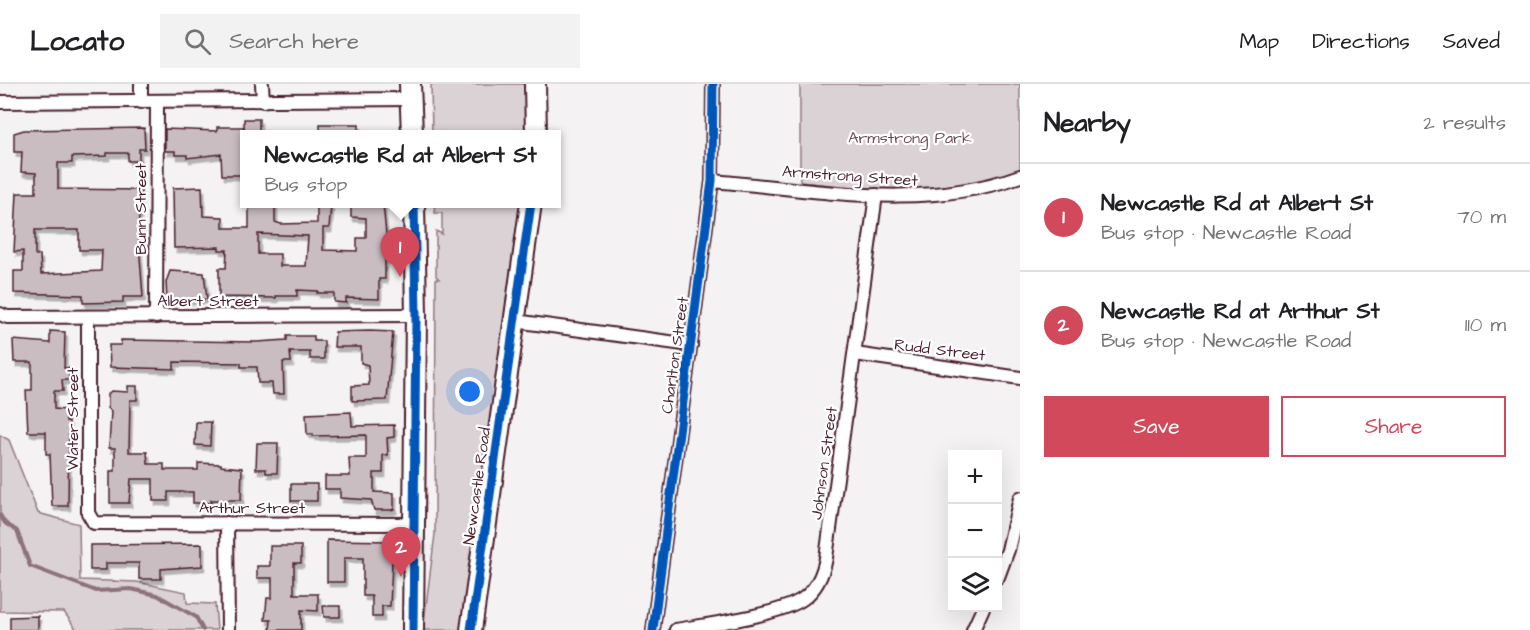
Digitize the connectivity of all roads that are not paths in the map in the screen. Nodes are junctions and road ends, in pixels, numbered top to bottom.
1 (141, 84) edge
2 (262, 84) edge
3 (535, 84) edge
4 (713, 84) edge
5 (410, 92) edge
6 (263, 101) junction
7 (0, 102) edge
8 (141, 102) junction
9 (157, 102) junction
10 (412, 130) edge
11 (536, 130) edge
12 (1020, 176) edge
13 (712, 181) junction
14 (876, 195) junction
15 (414, 208) edge
16 (530, 208) edge
17 (0, 314) edge
18 (416, 315) junction
19 (88, 317) junction
20 (156, 317) junction
21 (515, 321) junction
22 (690, 345) junction
23 (855, 354) junction
24 (1020, 378) edge
25 (1020, 498) edge
26 (91, 521) joint
27 (227, 523) junction
28 (414, 524) junction
29 (1002, 566) edge
30 (981, 612) edge
31 (228, 630) edge
32 (413, 630) edge
33 (471, 630) edge
34 (652, 630) edge
35 (676, 630) edge
36 (973, 630) edge

1 - 8 street
2 - 6 street
3 - 11 highway
4 - 13 street, Charlton Street
5 - 6 street
5 - 10 highway
6 - 9 street
7 - 8 street
8 - 9 street
9 - 20 street, Bunn Street
12 - 14 street, Armstrong Street
13 - 14 street, Armstrong Street
13 - 22 street, Charlton Street
14 - 23 street, Johnson Street
15 - 18 highway
16 - 21 highway, Newcastle Road
17 - 19 street, Albert Street
18 - 20 street, Albert Street
18 - 28 highway
19 - 20 street, Albert Street
19 - 26 street, Water Street
21 - 22 street
21 - 33 highway, Newcastle Road
22 - 34 street, Charlton Street
23 - 24 street, Rudd Street
23 - 35 street, Johnson Street
25 - 29 street
26 - 27 street, Arthur Street
27 - 28 street, Arthur Street
27 - 31 street
28 - 32 highway
30 - 36 street

